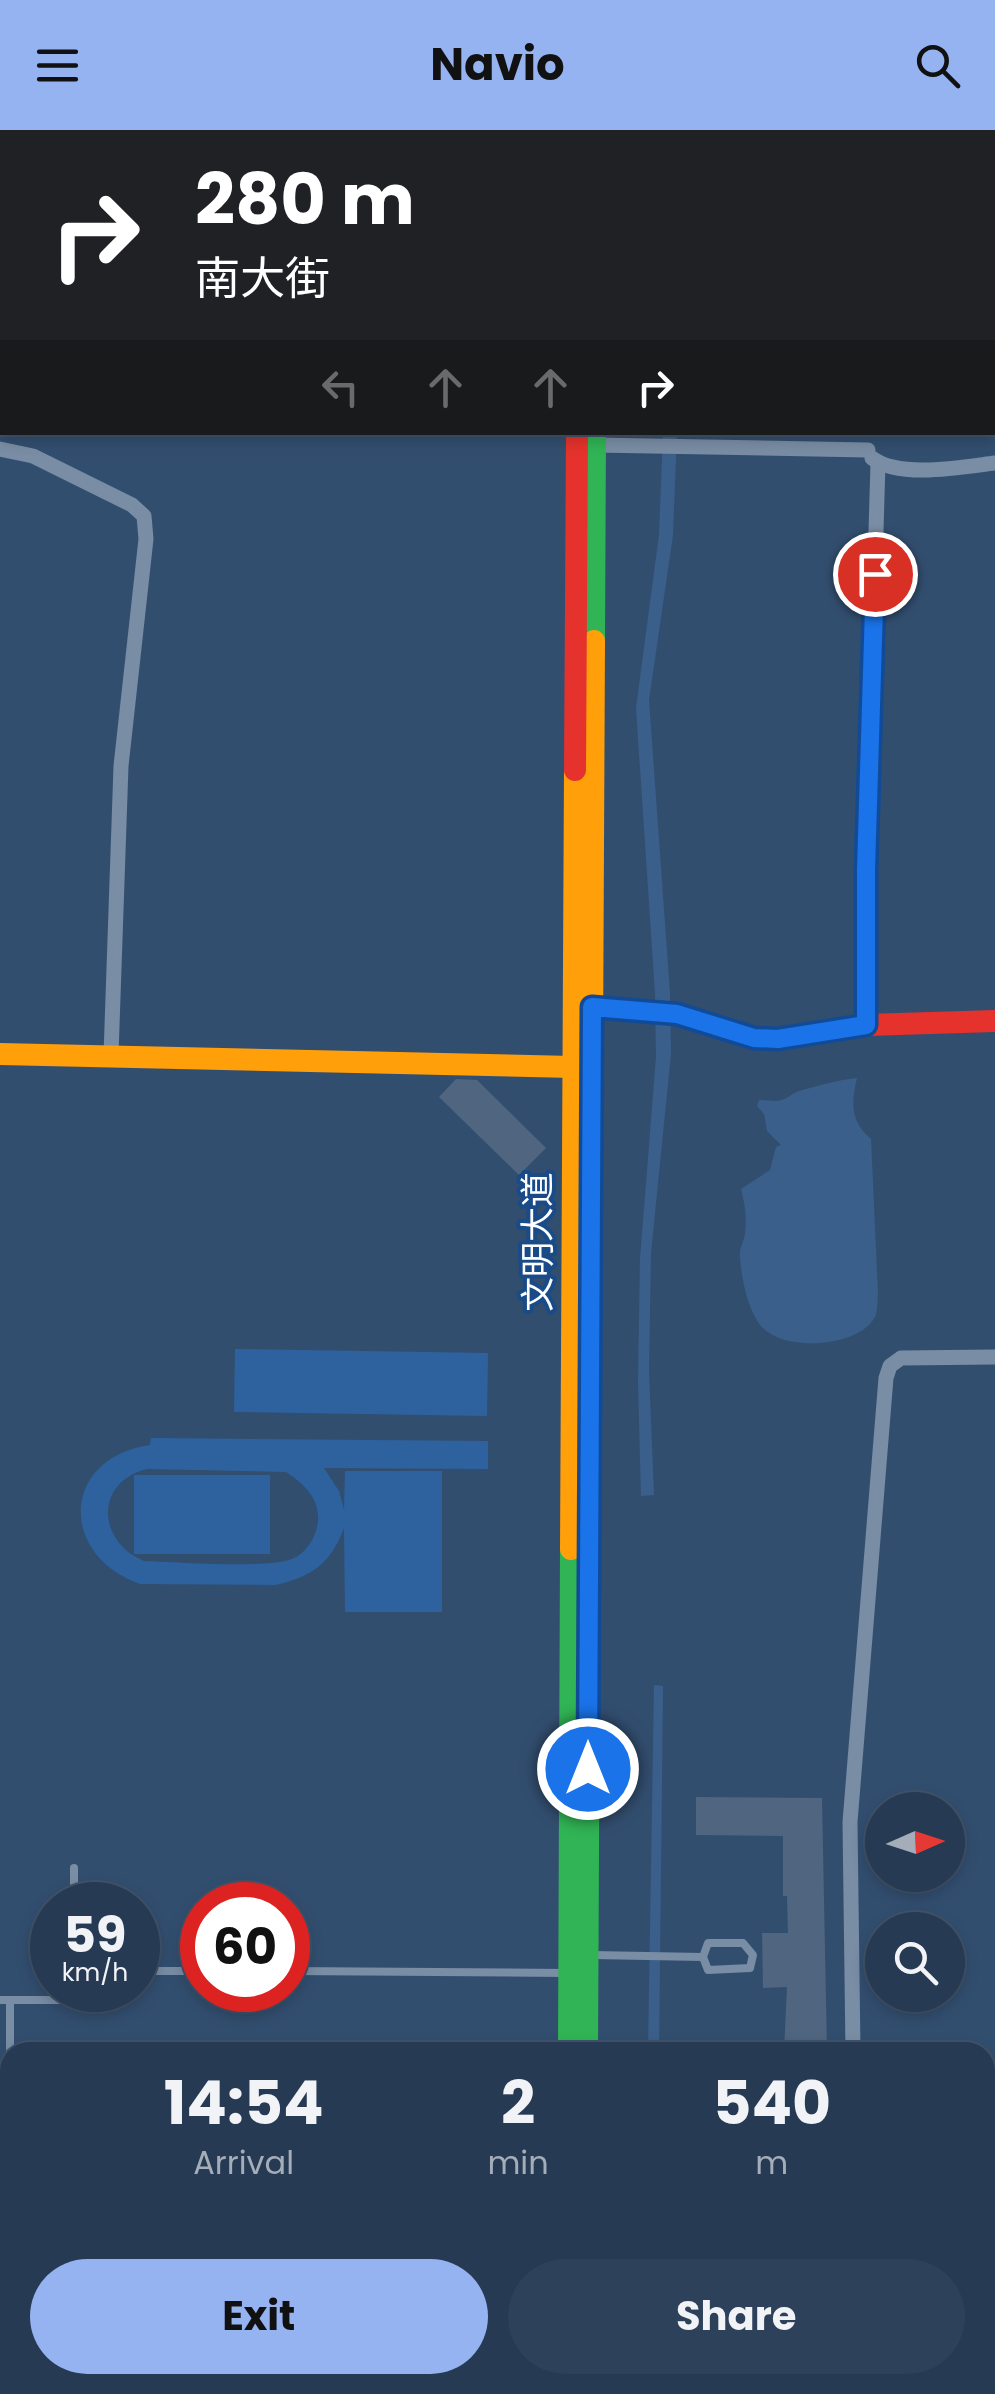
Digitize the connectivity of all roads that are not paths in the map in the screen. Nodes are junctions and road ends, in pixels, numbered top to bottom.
1 (870, 435) edge
2 (589, 437) edge
3 (0, 449) edge
4 (873, 456) junction
5 (995, 462) edge
6 (592, 1007) junction
7 (995, 1021) edge
8 (866, 1025) junction
9 (0, 1054) edge
10 (111, 1055) junction
11 (573, 1067) junction
12 (995, 1358) edge
13 (74, 1868) dead end
14 (74, 1882) edge
15 (588, 1955) junction
16 (703, 1957) junction
17 (310, 1971) edge
18 (569, 1973) junction
19 (5, 2000) edge
20 (6, 2042) edge
21 (569, 2042) edge
22 (587, 2042) edge
23 (853, 2042) edge

1 - 4 street
2 - 4 street
2 - 6 main road, 文明大道
2 - 11 main road, 文明大道
3 - 10 street
4 - 5 street
4 - 8 street
6 - 8 main road
6 - 15 main road, 文明大道
7 - 8 main road
9 - 10 main road
10 - 11 main road
11 - 18 main road, 文明大道
12 - 23 street
13 - 14 lane
15 - 16 lane
15 - 22 main road, 文明大道
16 - 16 lane
17 - 18 lane
18 - 21 main road, 文明大道
19 - 20 lane

